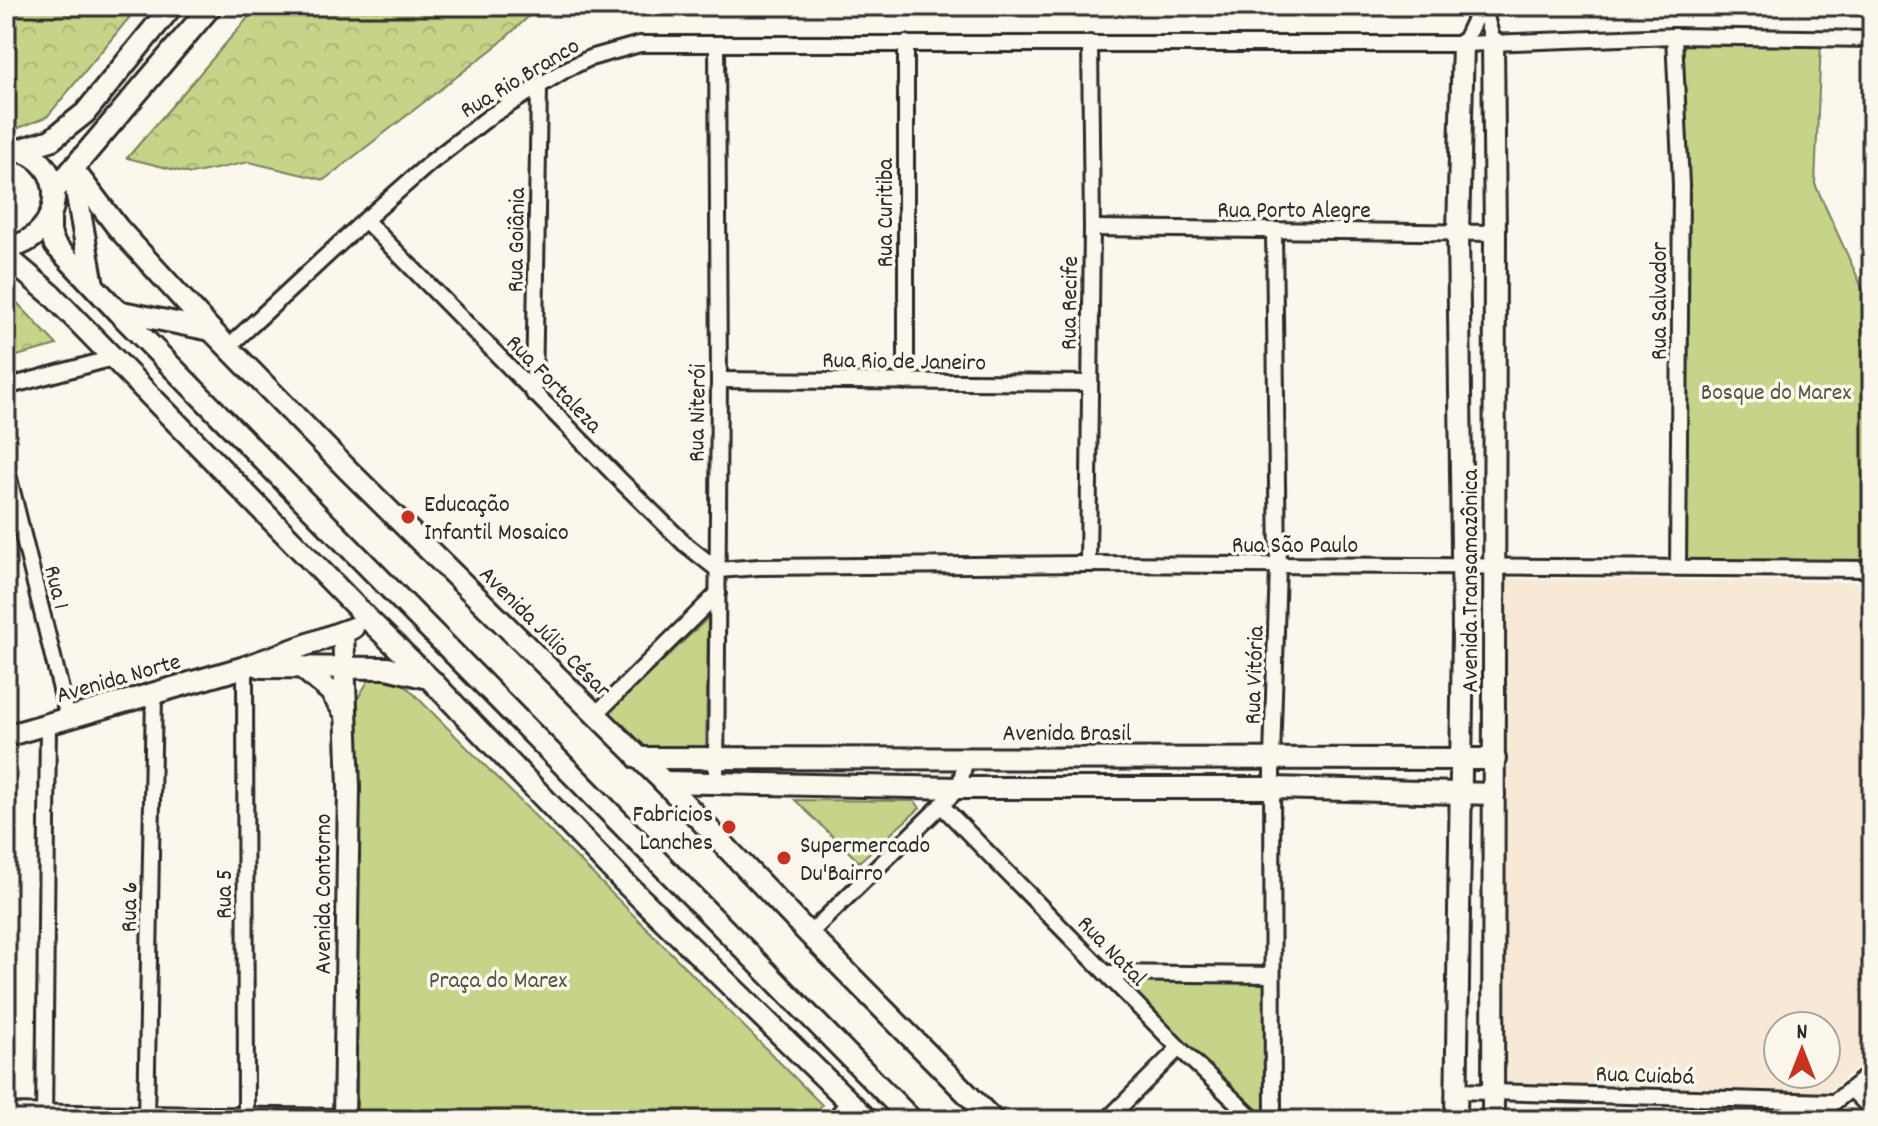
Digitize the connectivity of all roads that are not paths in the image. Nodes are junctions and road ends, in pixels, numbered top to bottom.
1 (172, 6) edge
2 (211, 6) edge
3 (1482, 6) edge
4 (1674, 36) junction
5 (1872, 39) edge
6 (1493, 42) junction
7 (906, 43) junction
8 (1090, 43) junction
9 (717, 44) junction
10 (1463, 44) junction
11 (539, 88) junction
12 (13, 149) edge
13 (73, 169) junction
14 (54, 191) junction
15 (50, 219) junction
16 (365, 220) junction
17 (1092, 228) junction
18 (1458, 231) junction
19 (1274, 232) junction
20 (1495, 233) junction
21 (6, 248) edge
22 (6, 256) edge
23 (93, 285) junction
24 (117, 311) junction
25 (211, 330) junction
26 (228, 347) junction
27 (113, 358) junction
28 (719, 380) junction
29 (906, 382) junction
30 (1088, 383) junction
31 (6, 387) edge
32 (534, 394) junction
33 (6, 466) edge
34 (1088, 564) junction
35 (1463, 565) junction
36 (1278, 566) junction
37 (1495, 566) junction
38 (1678, 567) junction
39 (1872, 569) edge
40 (718, 570) junction
41 (718, 593) junction
42 (370, 621) junction
43 (343, 632) junction
44 (245, 667) junction
45 (301, 667) junction
46 (344, 668) junction
47 (430, 679) junction
48 (154, 695) junction
49 (346, 716) junction
50 (594, 716) junction
51 (68, 718) junction
52 (48, 725) junction
53 (6, 736) edge
54 (716, 757) junction
55 (638, 758) junction
56 (966, 758) junction
57 (1272, 759) junction
58 (1461, 759) junction
59 (1495, 759) junction
60 (664, 782) junction
61 (716, 784) junction
62 (959, 788) junction
63 (1274, 788) junction
64 (1461, 794) junction
65 (1494, 794) junction
66 (943, 807) junction
67 (809, 934) junction
68 (1106, 973) junction
69 (1272, 975) junction
70 (1179, 1048) junction
71 (1872, 1072) edge
72 (1851, 1089) junction
73 (1456, 1091) junction
74 (1493, 1092) junction
75 (850, 1101) junction
76 (1833, 1102) junction
77 (1872, 1110) edge
78 (6, 1112) edge
79 (44, 1116) edge
80 (146, 1116) edge
81 (246, 1117) edge
82 (344, 1118) edge
83 (833, 1120) edge
84 (868, 1120) edge
85 (912, 1120) edge
86 (993, 1120) edge
87 (1107, 1120) edge
88 (1255, 1120) edge
89 (1273, 1120) edge
90 (1456, 1120) edge
91 (1493, 1120) edge
92 (1812, 1120) edge

1 - 12 street
2 - 13 street
3 - 6 street
3 - 10 street
4 - 5 street, Rua Rio Branco
4 - 6 street, Rua Rio Branco
4 - 38 street, Rua Salvador
6 - 10 street, Rua Rio Branco
6 - 20 street, Avenida Transamazônica
7 - 8 street, Rua Rio Branco
7 - 9 street, Rua Rio Branco
7 - 29 street, Rua Curitiba
8 - 10 street, Rua Rio Branco
8 - 17 street, Rua Recife
9 - 11 street, Rua Rio Branco
9 - 28 street, Rua Niterói
10 - 18 street, Avenida Transamazônica
11 - 16 street, Rua Rio Branco
11 - 32 street, Rua Goiânia
12 - 14 street
13 - 14 street
13 - 23 street
13 - 25 street, Avenida Júlio César
14 - 15 street
15 - 21 street
15 - 23 street
16 - 26 street, Rua Rio Branco
16 - 32 street, Rua Fortaleza
17 - 19 street, Rua Porto Alegre
17 - 30 street, Rua Recife
18 - 19 street, Rua Porto Alegre
18 - 20 street, Rua Porto Alegre
18 - 35 street, Avenida Transamazônica
19 - 36 street, Rua Vitória
20 - 37 street, Avenida Transamazônica
22 - 27 street
23 - 24 street
24 - 25 street
24 - 85 street
25 - 26 street, Avenida Júlio César
26 - 50 street, Avenida Júlio César
27 - 31 street
27 - 42 street
28 - 29 street, Rua Rio de Janeiro
28 - 40 street, Rua Niterói
29 - 30 street, Rua Rio de Janeiro
30 - 34 street, Rua Recife
32 - 40 street, Rua Fortaleza
33 - 51 street, Rua 1
34 - 36 street, Rua São Paulo
34 - 40 street, Rua São Paulo
35 - 36 street, Rua São Paulo
35 - 37 street, Rua São Paulo
35 - 58 street, Avenida Transamazônica
36 - 57 street, Rua Vitória
37 - 38 street, Rua São Paulo
37 - 59 street, Avenida Transamazônica
38 - 39 street, Rua São Paulo
40 - 41 street, Rua Niterói
41 - 50 street
41 - 54 street, Rua Niterói
42 - 43 street
42 - 47 street
43 - 44 street
43 - 46 street, Avenida Contorno
44 - 45 street
44 - 48 street, Avenida Norte
44 - 81 street, Rua 5
45 - 46 street
45 - 49 street
46 - 47 street
46 - 49 street, Avenida Contorno
47 - 75 street
48 - 51 street, Avenida Norte
48 - 80 street, Rua 6
49 - 82 street, Avenida Contorno
50 - 55 street, Avenida Júlio César
51 - 52 street, Avenida Norte
52 - 53 street, Avenida Norte
52 - 79 street
54 - 55 street, Avenida Brasil
54 - 56 street, Avenida Brasil
54 - 61 street, Rua Niterói
55 - 60 street, Avenida Júlio César
56 - 57 street, Avenida Brasil
56 - 62 street
57 - 58 street, Avenida Brasil
57 - 63 street, Rua Vitória
58 - 59 street, Avenida Brasil
58 - 64 street, Avenida Transamazônica
59 - 65 street, Avenida Transamazônica
60 - 61 street
60 - 67 street, Avenida Júlio César
61 - 62 street
62 - 63 street
62 - 66 street
63 - 64 street
63 - 69 street, Rua Vitória
64 - 65 street
64 - 73 street, Avenida Transamazônica
65 - 74 street, Avenida Transamazônica
66 - 67 street
66 - 68 street, Rua Natal
67 - 86 street, Avenida Júlio César
68 - 69 street
68 - 70 street, Rua Natal
69 - 89 street, Rua Vitória
70 - 87 street
70 - 88 street, Rua Natal
71 - 72 street
72 - 76 street
72 - 77 street
73 - 74 street, Rua Cuiabá
73 - 90 street, Avenida Transamazônica
74 - 76 street, Rua Cuiabá
74 - 91 street, Avenida Transamazônica
75 - 83 street
75 - 84 street
76 - 92 street
78 - 79 street
79 - 80 street
80 - 81 street
81 - 82 street

